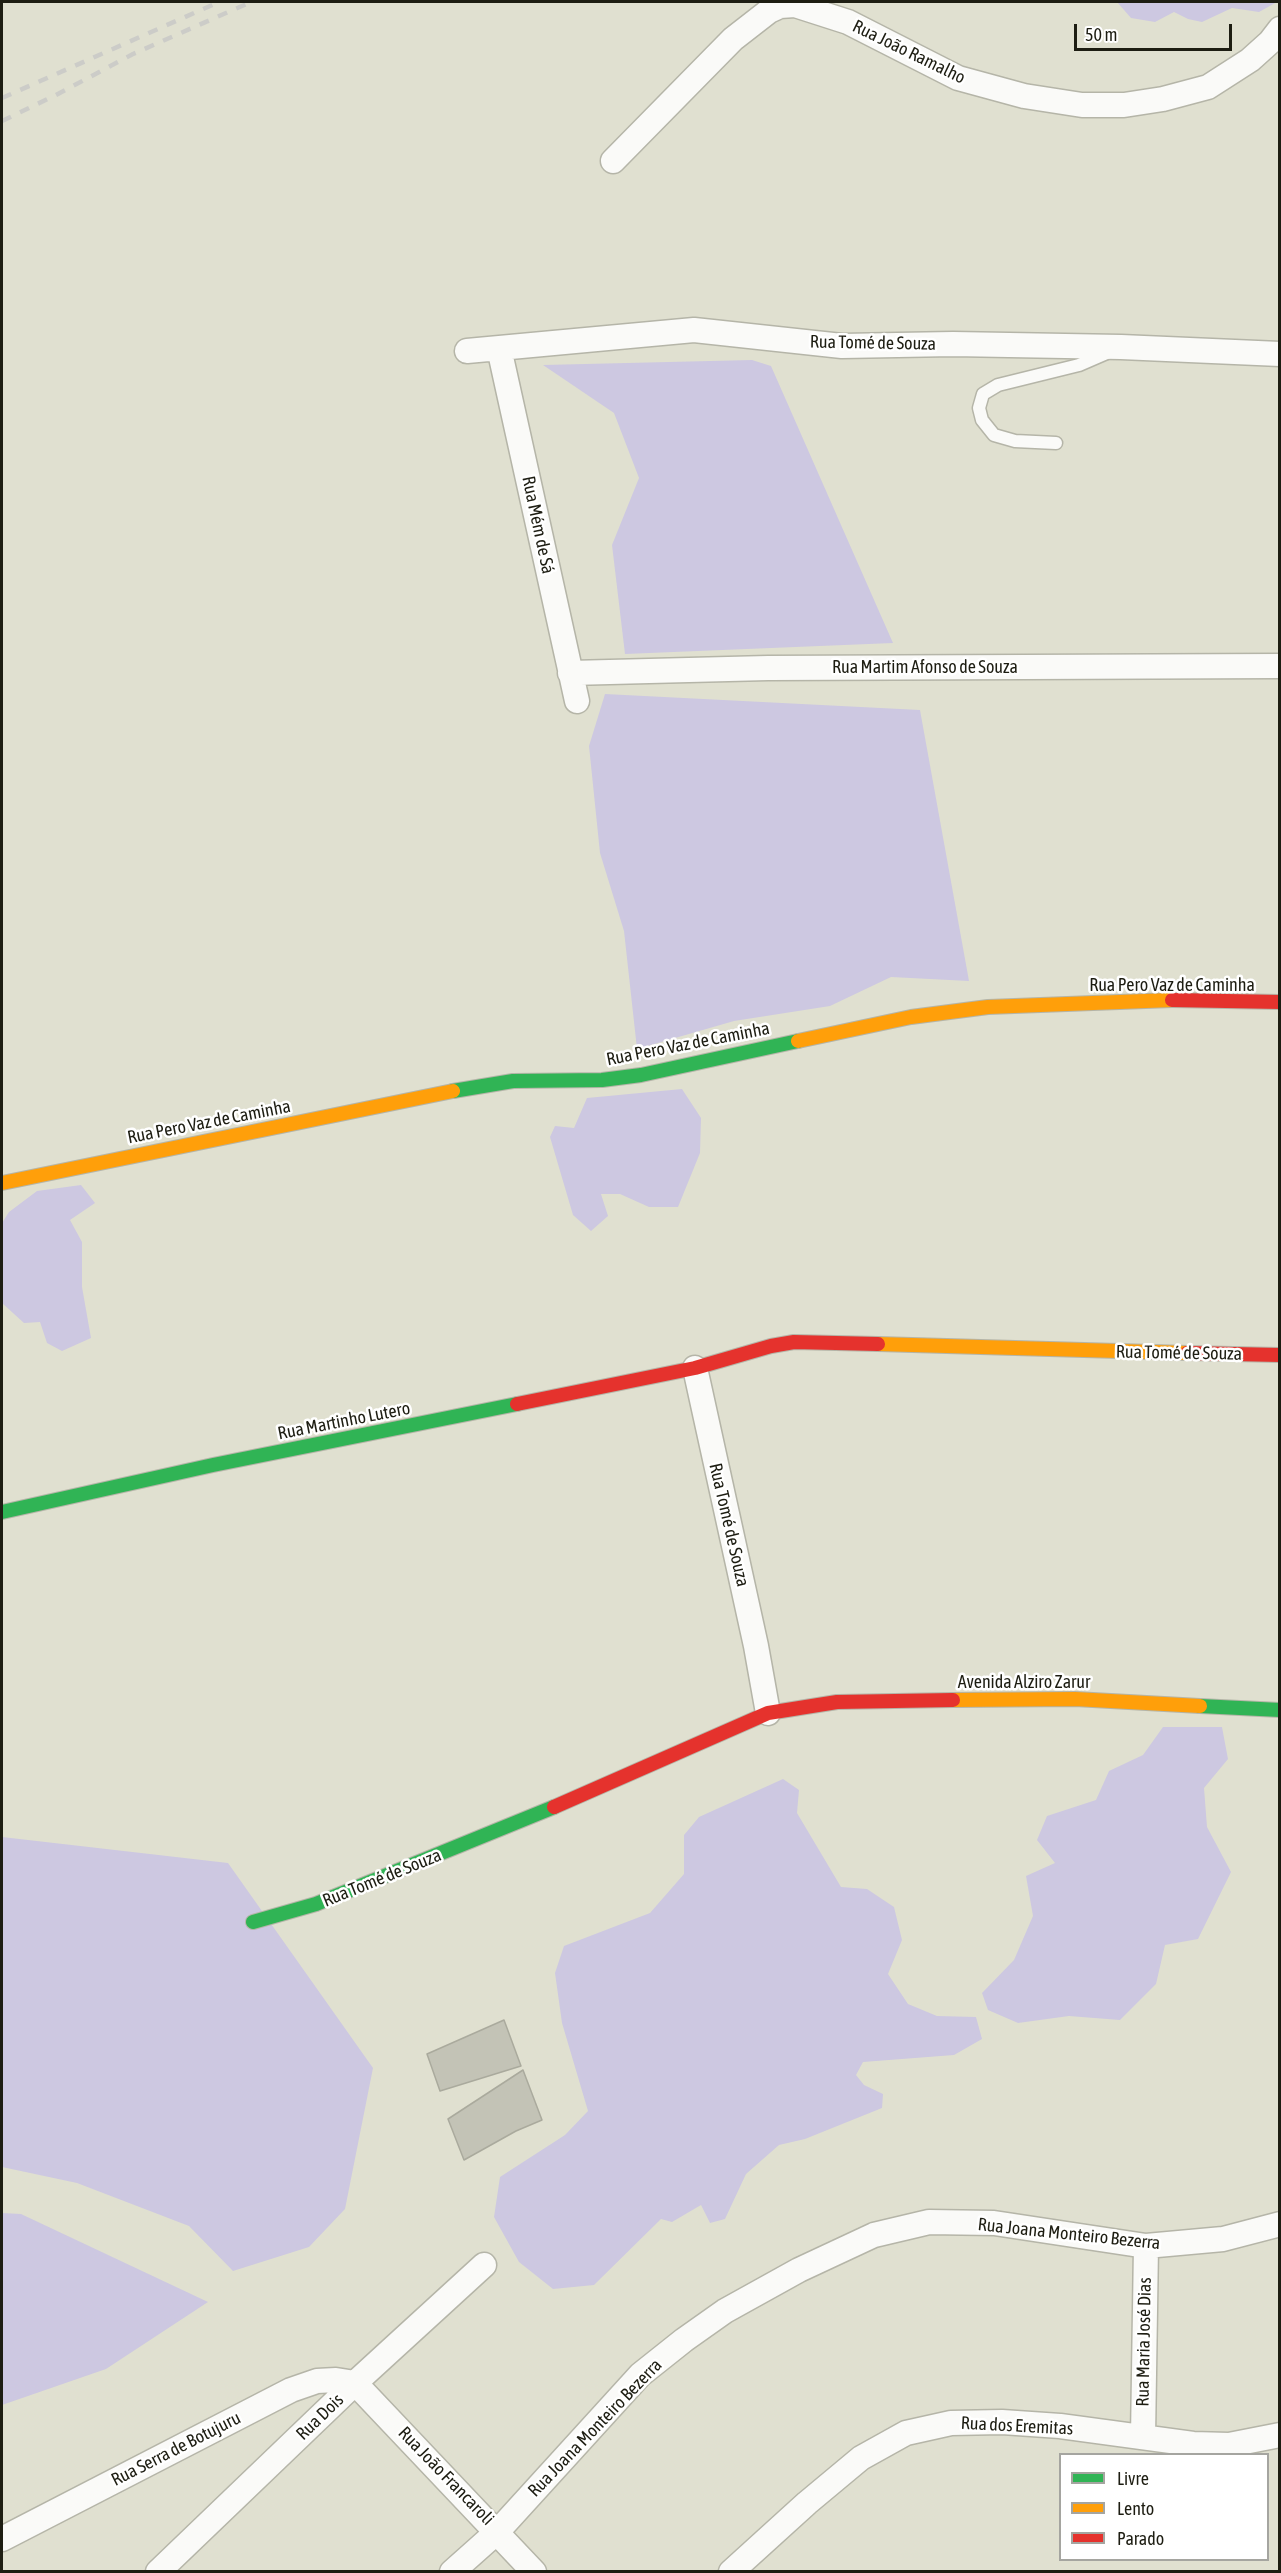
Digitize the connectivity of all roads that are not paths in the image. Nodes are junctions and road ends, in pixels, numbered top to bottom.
1 (1280, 29) edge
2 (614, 161) dead end
3 (1121, 347) junction
4 (499, 348) junction
5 (467, 351) dead end
6 (1280, 354) edge
7 (1056, 443) dead end
8 (1280, 666) edge
9 (570, 673) junction
10 (577, 701) dead end
11 (1280, 1002) edge
12 (2, 1183) edge
13 (1280, 1355) edge
14 (694, 1368) junction
15 (2, 1512) edge
16 (1280, 1710) edge
17 (768, 1713) junction
18 (253, 1922) dead end
19 (1280, 2224) edge
20 (1146, 2246) junction
21 (484, 2265) dead end
22 (355, 2383) junction
23 (1280, 2435) edge
24 (1143, 2437) junction
25 (498, 2531) junction
26 (2, 2539) edge
27 (158, 2571) edge
28 (452, 2571) edge
29 (534, 2571) edge
30 (731, 2571) edge

1 - 2 street, Rua João Ramalho
3 - 4 street, Rua Tomé de Souza
3 - 6 street, Rua Tomé de Souza
3 - 7 lane
4 - 5 street, Rua Tomé de Souza
4 - 9 street, Rua Mém de Sá
8 - 9 street, Rua Martim Afonso de Souza
9 - 10 street, Rua Mém de Sá
11 - 12 street, Rua Pero Vaz de Caminha
13 - 14 street, Rua Tomé de Souza
14 - 15 street, Rua Martinho Lutero
14 - 17 street, Rua Tomé de Souza
16 - 17 street, Avenida Alziro Zarur
17 - 18 street, Rua Tomé de Souza
19 - 20 street, Rua Joana Monteiro Bezerra
20 - 24 street, Rua Maria José Dias
20 - 25 street, Rua Joana Monteiro Bezerra
21 - 22 street, Rua Dois
22 - 25 street, Rua João Francaroli
22 - 26 street, Rua Serra de Botujuru
22 - 27 street, Rua Dois
23 - 24 street, Rua dos Eremitas
24 - 30 street, Rua dos Eremitas
25 - 28 street
25 - 29 street, Rua João Francaroli

